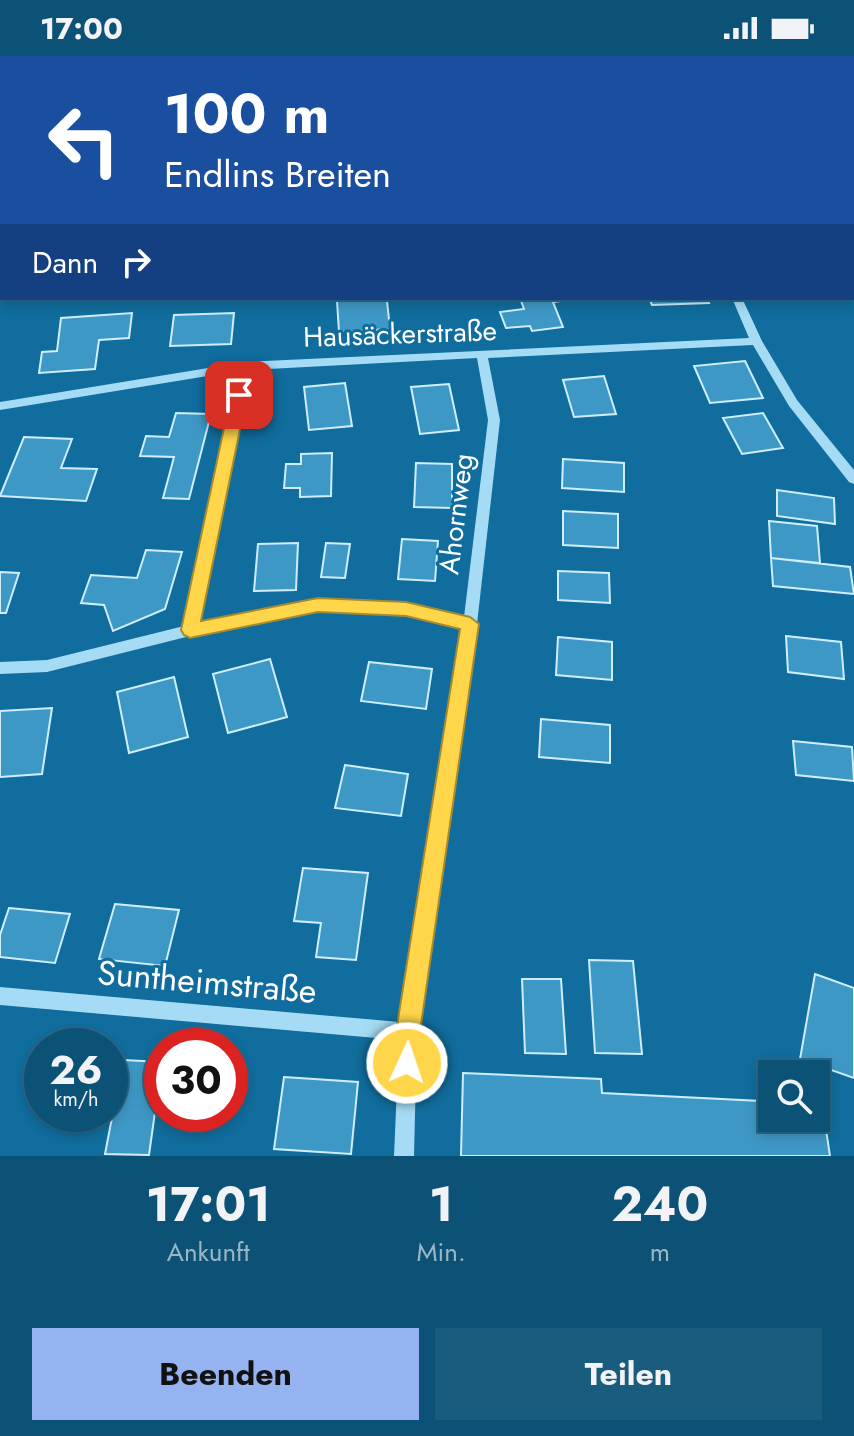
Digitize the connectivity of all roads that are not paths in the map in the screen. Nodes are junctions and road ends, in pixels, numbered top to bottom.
1 (738, 300) edge
2 (756, 341) junction
3 (482, 355) junction
4 (245, 366) junction
5 (0, 406) edge
6 (854, 479) edge
7 (470, 624) junction
8 (190, 630) junction
9 (0, 668) edge
10 (0, 996) edge
11 (408, 1032) junction
12 (404, 1156) edge

1 - 2 street
2 - 3 street, Hausäckerstraße
2 - 6 street
3 - 4 street, Hausäckerstraße
3 - 7 street, Ahornweg
4 - 5 street, Hausäckerstraße
4 - 8 street
7 - 8 street
7 - 11 street, Ahornweg
8 - 9 street
10 - 11 street, Suntheimstraße
11 - 12 street, Ahornweg

